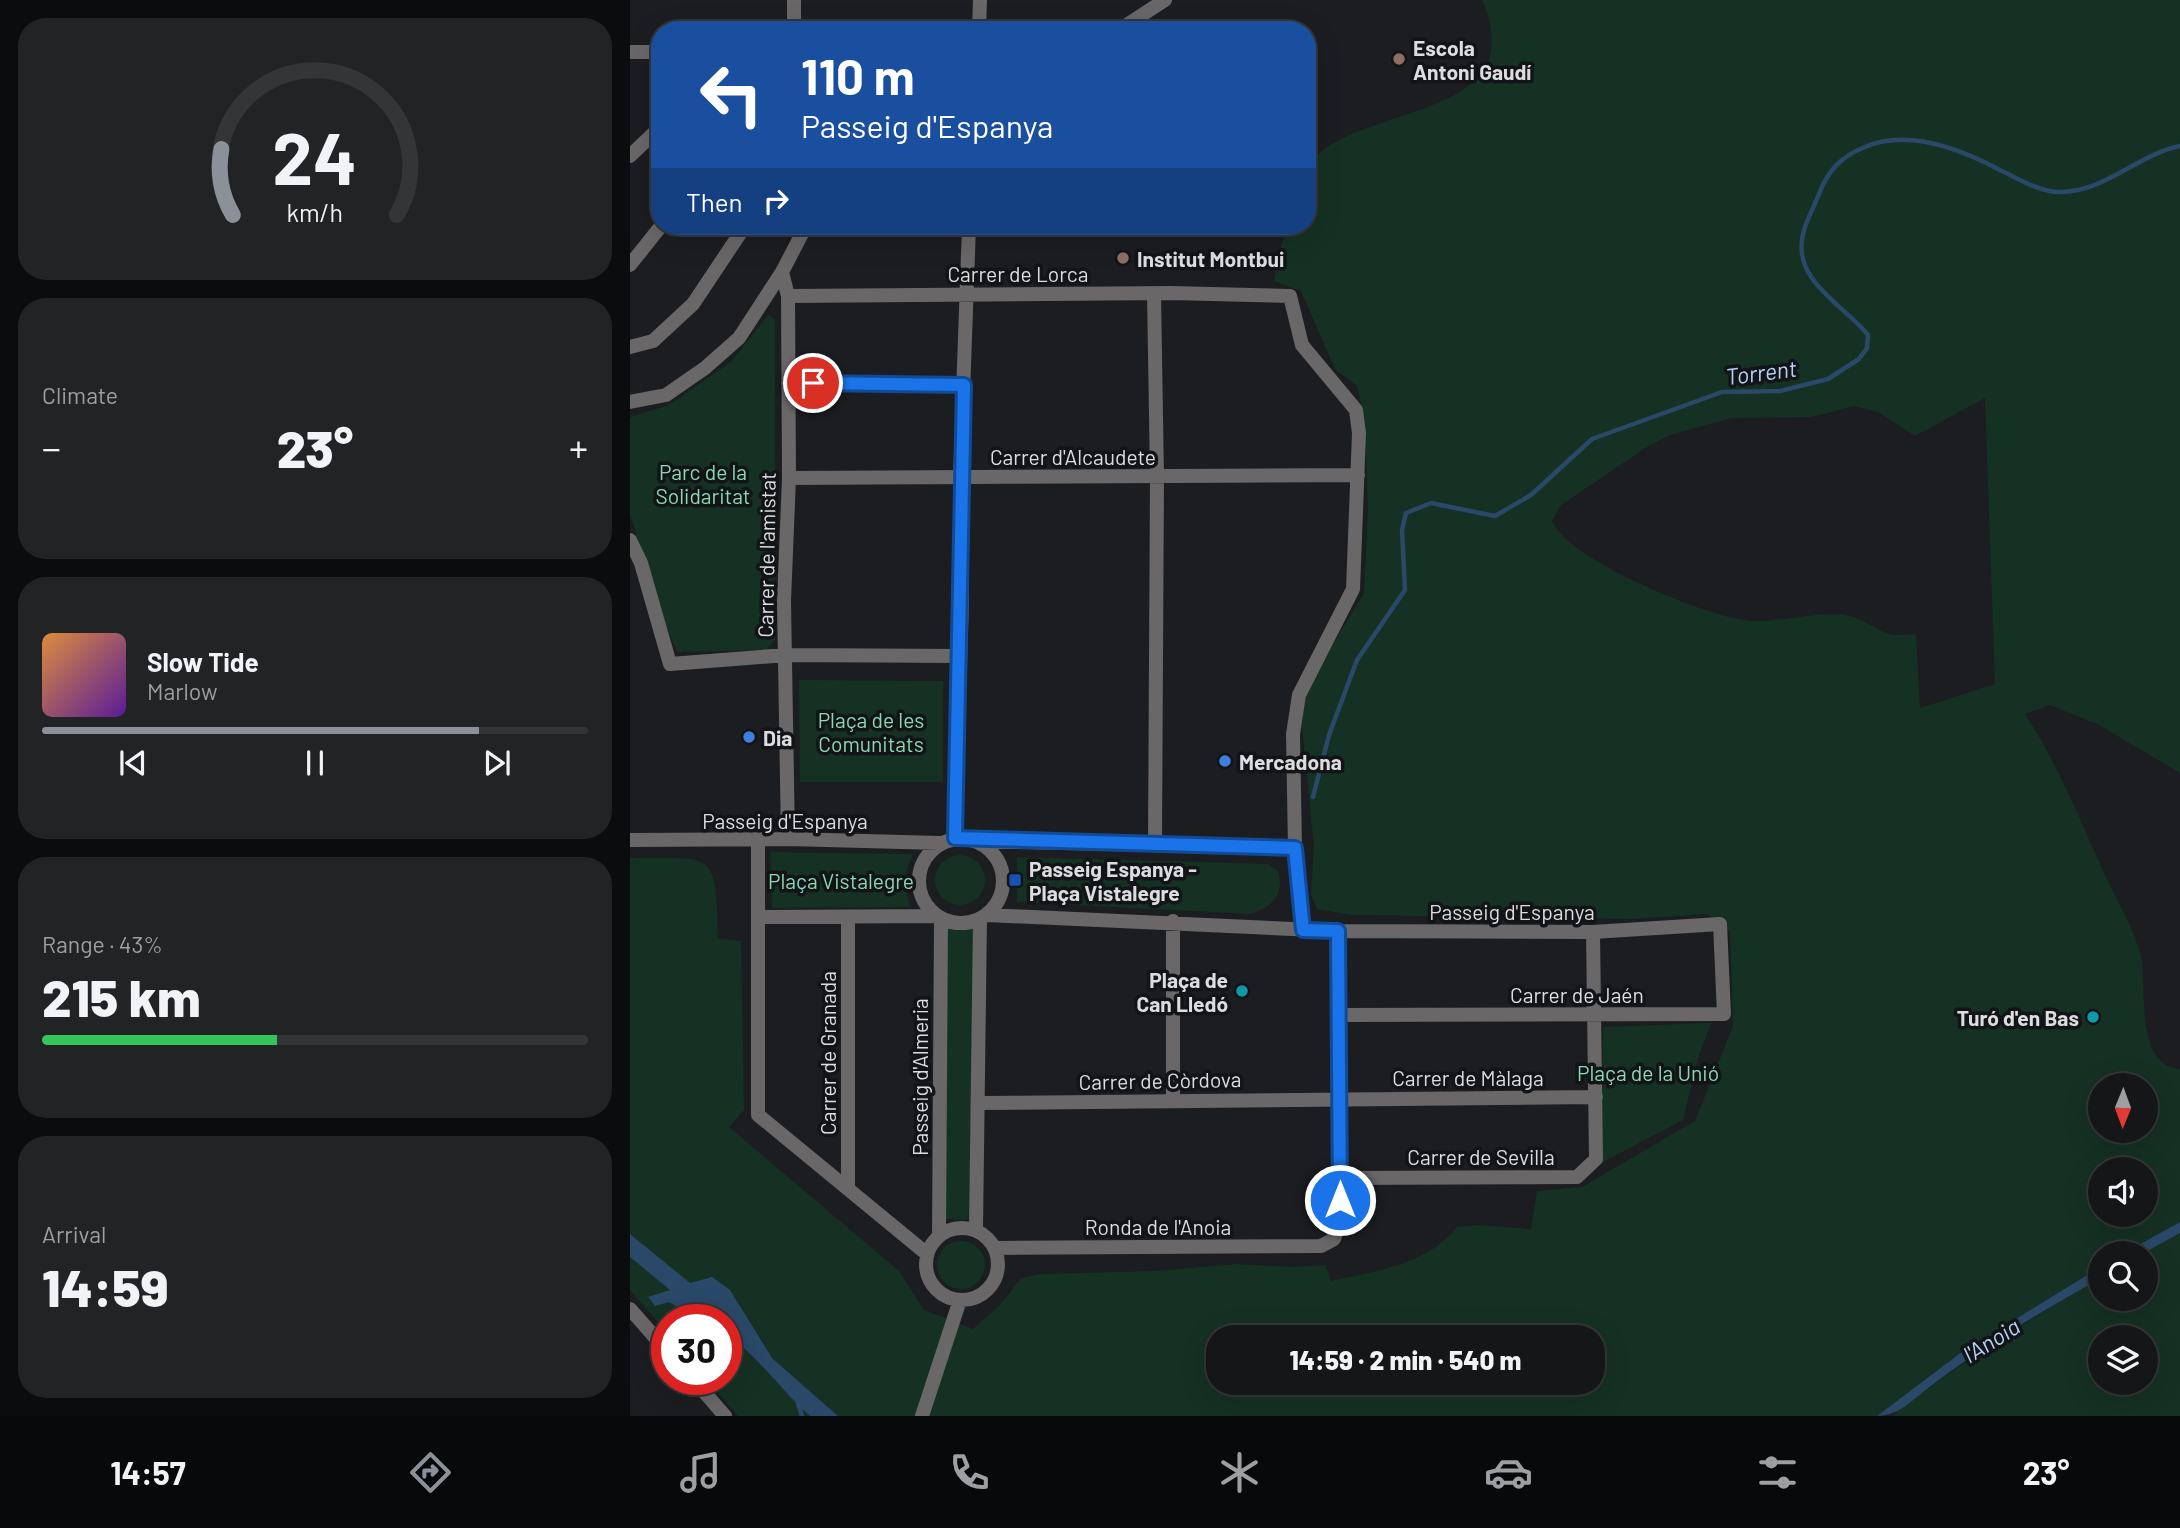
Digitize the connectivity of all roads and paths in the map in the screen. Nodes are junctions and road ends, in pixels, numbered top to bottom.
1 (794, 0) edge
2 (979, 0) edge
3 (1165, 0) edge
4 (794, 21) edge
5 (979, 21) edge
6 (1133, 21) edge
7 (630, 52) edge
8 (651, 52) edge
9 (651, 136) edge
10 (630, 156) edge
11 (654, 235) edge
12 (739, 235) edge
13 (801, 235) edge
14 (969, 235) edge
15 (630, 265) edge
16 (782, 272) junction
17 (1154, 294) junction
18 (966, 295) junction
19 (788, 296) junction
20 (630, 347) edge
21 (788, 383) junction
22 (964, 385) junction
23 (630, 402) edge
24 (1358, 475) junction
25 (960, 477) junction
26 (1157, 477) junction
27 (789, 478) junction
28 (630, 540) edge
29 (786, 655) junction
30 (959, 656) junction
31 (955, 838) junction
32 (788, 839) junction
33 (758, 840) junction
34 (630, 841) edge
35 (975, 841) junction
36 (1155, 843) junction
37 (940, 844) junction
38 (1295, 848) junction
39 (758, 917) junction
40 (849, 917) junction
41 (939, 917) junction
42 (984, 917) junction
43 (1173, 921) junction
44 (1720, 923) joint
45 (1303, 930) junction
46 (1338, 931) junction
47 (1593, 932) junction
48 (1339, 1015) junction
49 (1594, 1016) junction
50 (1596, 1097) junction
51 (1339, 1098) junction
52 (1173, 1100) junction
53 (980, 1102) junction
54 (1340, 1178) junction
55 (848, 1189) junction
56 (976, 1230) junction
57 (939, 1236) junction
58 (995, 1248) junction
59 (928, 1254) junction
60 (960, 1300) junction
61 (630, 1309) edge
62 (651, 1333) edge
63 (707, 1395) edge
64 (726, 1416) edge
65 (922, 1416) edge

1 - 4 street
2 - 5 street
3 - 6 street
7 - 8 street
9 - 10 street
11 - 15 street
12 - 20 street
13 - 16 street
14 - 18 street
16 - 19 street, Carrer de l'amistat
16 - 23 street
17 - 18 street, Carrer de Lorca
17 - 24 street, Carrer de Lorca
17 - 26 street
18 - 19 street, Carrer de Lorca
18 - 22 street
19 - 21 street, Carrer de l'amistat
21 - 22 street
21 - 27 street, Carrer de l'amistat
22 - 25 street
24 - 26 street, Carrer d'Alcaudete
24 - 38 street
25 - 26 street, Carrer d'Alcaudete
25 - 27 street, Carrer d'Alcaudete
25 - 30 street
26 - 36 street
27 - 29 street, Carrer de l'amistat
28 - 29 street
29 - 30 street
29 - 32 street, Carrer de l'amistat
30 - 31 street
31 - 35 street
31 - 37 street, Passeig d'Espanya
32 - 33 street, Passeig d'Espanya
32 - 37 street, Passeig d'Espanya
33 - 34 street, Passeig d'Espanya
33 - 39 street
35 - 36 street
35 - 42 street
36 - 38 street
37 - 41 street
38 - 45 street
39 - 40 street, Passeig d'Espanya
39 - 55 street
40 - 41 street, Passeig d'Espanya
40 - 55 street, Carrer de Granada
41 - 42 street, Passeig d'Espanya
41 - 57 street, Passeig d'Almeria
42 - 43 street, Passeig d'Espanya
42 - 53 street
43 - 45 street, Passeig d'Espanya
43 - 52 street
44 - 47 street, Passeig d'Espanya
44 - 49 street, Carrer de Jaén
45 - 46 street, Passeig d'Espanya
46 - 47 street, Passeig d'Espanya
46 - 48 street
47 - 49 street, Carrer de Sevilla
48 - 49 street, Carrer de Jaén
48 - 51 street
49 - 50 street, Carrer de Sevilla
50 - 51 street, Carrer de Màlaga
50 - 54 street, Carrer de Sevilla
51 - 52 street, Carrer de Còrdova
51 - 54 street
52 - 53 street, Carrer de Còrdova
53 - 56 street
54 - 58 street, Ronda de l'Anoia
55 - 59 street
56 - 57 street
56 - 58 street
57 - 59 street
58 - 60 street
59 - 60 street
60 - 65 street
61 - 62 street
63 - 64 street

